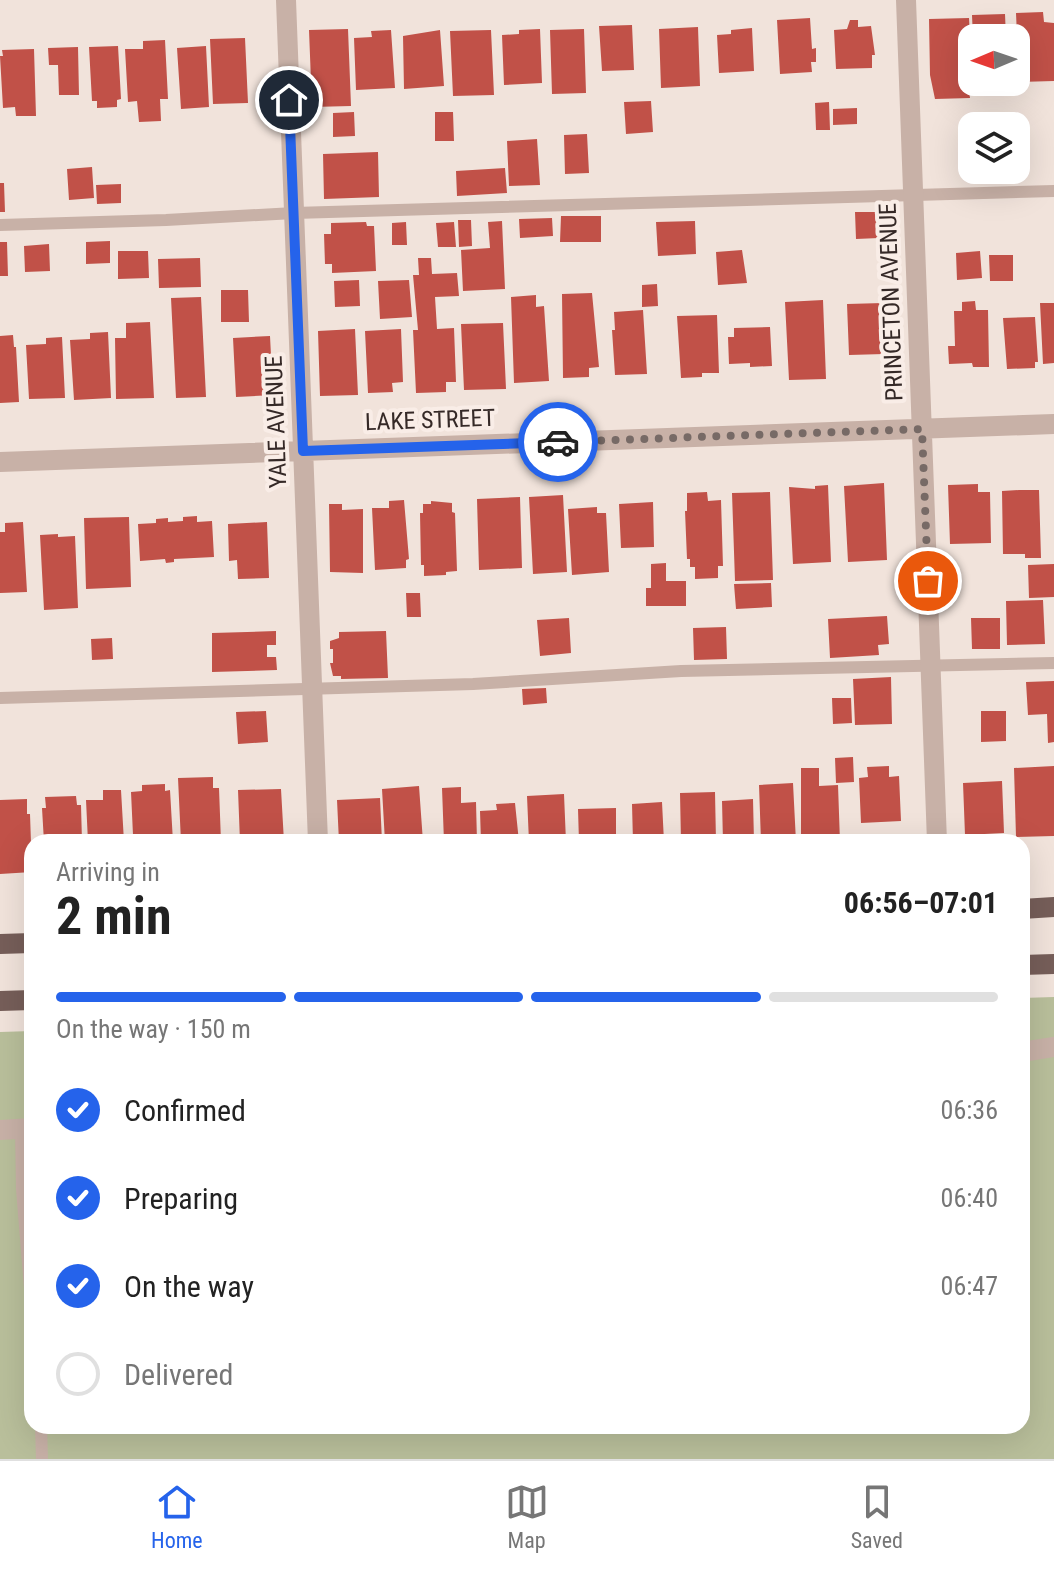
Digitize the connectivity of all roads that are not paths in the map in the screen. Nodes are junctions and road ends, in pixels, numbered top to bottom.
1 (286, 0) edge
2 (906, 0) edge
3 (1054, 191) edge
4 (914, 196) junction
5 (294, 213) junction
6 (0, 225) edge
7 (1054, 424) edge
8 (922, 429) junction
9 (303, 451) junction
10 (0, 462) edge
11 (1054, 663) edge
12 (931, 666) junction
13 (312, 690) junction
14 (0, 698) edge
15 (318, 834) edge
16 (937, 834) edge
17 (1054, 907) edge
18 (1030, 908) edge
19 (24, 943) edge
20 (0, 944) edge
21 (1054, 964) edge
22 (1030, 965) edge
23 (24, 1000) edge
24 (0, 1001) edge
25 (1054, 1047) edge
26 (1030, 1051) edge
27 (24, 1128) edge
28 (0, 1130) edge
29 (24, 1165) edge
30 (24, 1214) edge
31 (41, 1434) edge
32 (42, 1459) edge

1 - 5 street, YALE AVENUE
2 - 4 street, PRINCETON AVENUE
3 - 4 lane
4 - 5 lane
4 - 8 street, PRINCETON AVENUE
5 - 6 lane
5 - 9 street, YALE AVENUE
7 - 8 street, LAKE STREET
8 - 9 street, LAKE STREET
8 - 12 street, PRINCETON AVENUE
9 - 10 street, LAKE STREET
9 - 13 street, YALE AVENUE
11 - 12 lane
12 - 13 lane
12 - 16 street, PRINCETON AVENUE
13 - 14 lane
13 - 15 street, YALE AVENUE
17 - 18 main road
19 - 20 main road
21 - 22 main road
23 - 24 main road
25 - 26 street
27 - 28 street
29 - 30 lane
31 - 32 lane

